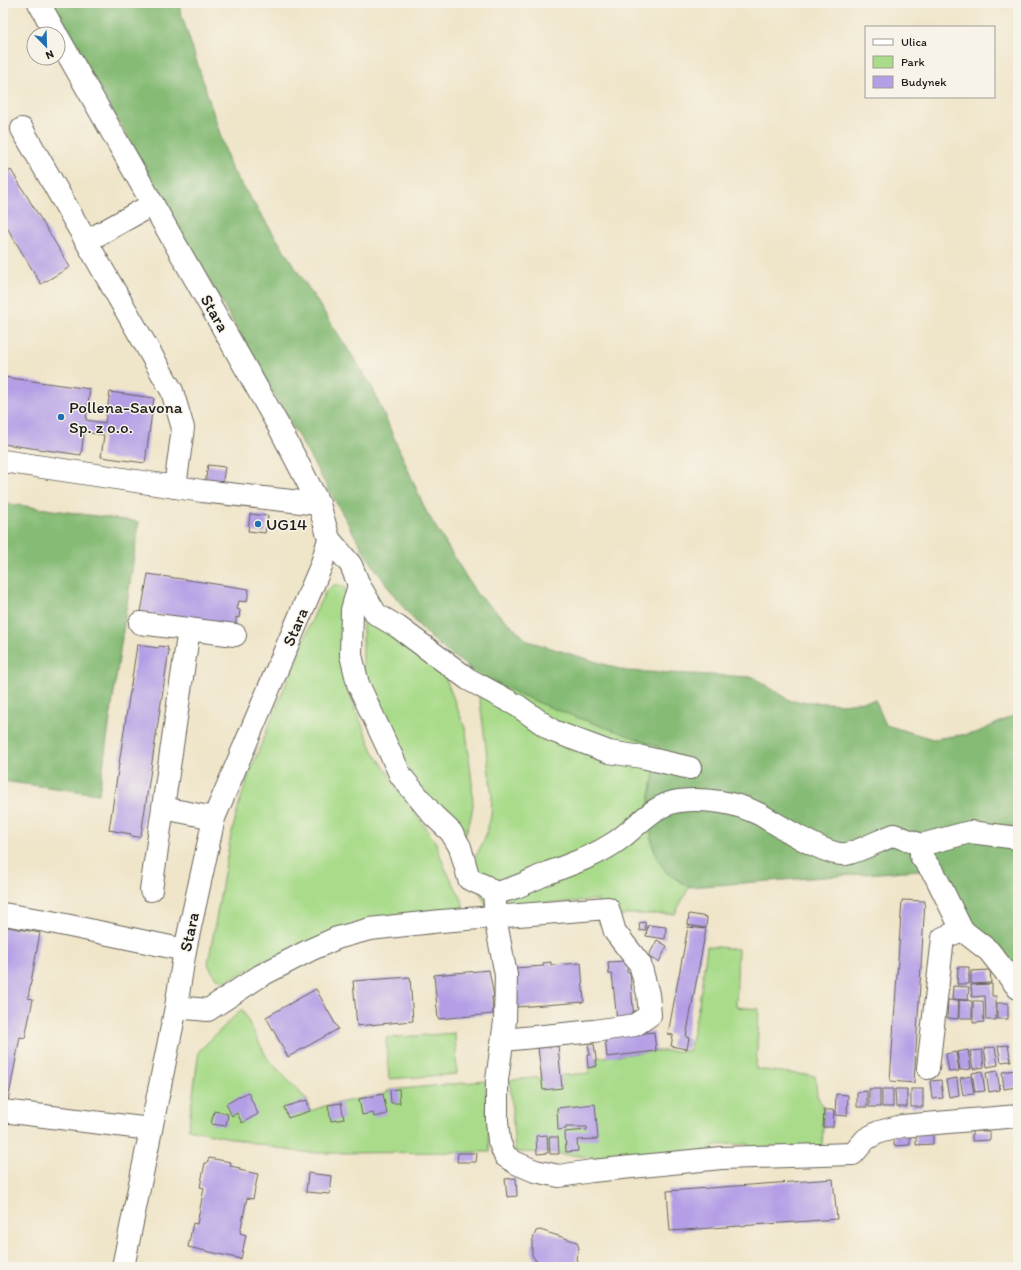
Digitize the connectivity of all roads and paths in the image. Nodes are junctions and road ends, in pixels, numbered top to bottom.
1 (39, 3) edge
2 (52, 26) edge
3 (66, 51) edge
4 (22, 129) dead end
5 (153, 204) junction
6 (86, 242) junction
7 (3, 461) edge
8 (175, 487) junction
9 (319, 504) junction
10 (329, 539) junction
11 (359, 585) junction
12 (140, 623) dead end
13 (189, 629) junction
14 (235, 635) dead end
15 (690, 768) dead end
16 (163, 808) junction
17 (214, 818) junction
18 (1018, 838) edge
19 (921, 846) junction
20 (151, 890) dead end
21 (494, 894) junction
22 (3, 914) edge
23 (496, 917) junction
24 (962, 930) junction
25 (185, 950) junction
26 (1018, 988) edge
27 (176, 1007) junction
28 (503, 1040) junction
29 (928, 1068) dead end
30 (3, 1111) edge
31 (1018, 1116) edge
32 (150, 1129) junction
33 (123, 1267) edge

1 - 2 street
3 - 5 street, Stara
4 - 6 street
5 - 6 street
5 - 9 street, Stara
6 - 8 street
7 - 8 street
8 - 9 street
9 - 10 street, Stara
10 - 11 street
10 - 17 street, Stara
11 - 15 street
11 - 21 street
12 - 13 street
13 - 14 street
13 - 16 street
16 - 17 street
16 - 20 street
17 - 25 street, Stara
18 - 19 street
19 - 21 street
19 - 24 street
21 - 23 street
22 - 25 street
23 - 27 street
23 - 28 street
23 - 28 street
24 - 26 street
24 - 29 street
25 - 27 street, Stara
27 - 32 street, Stara
28 - 31 street
30 - 32 street
32 - 33 street, Stara

